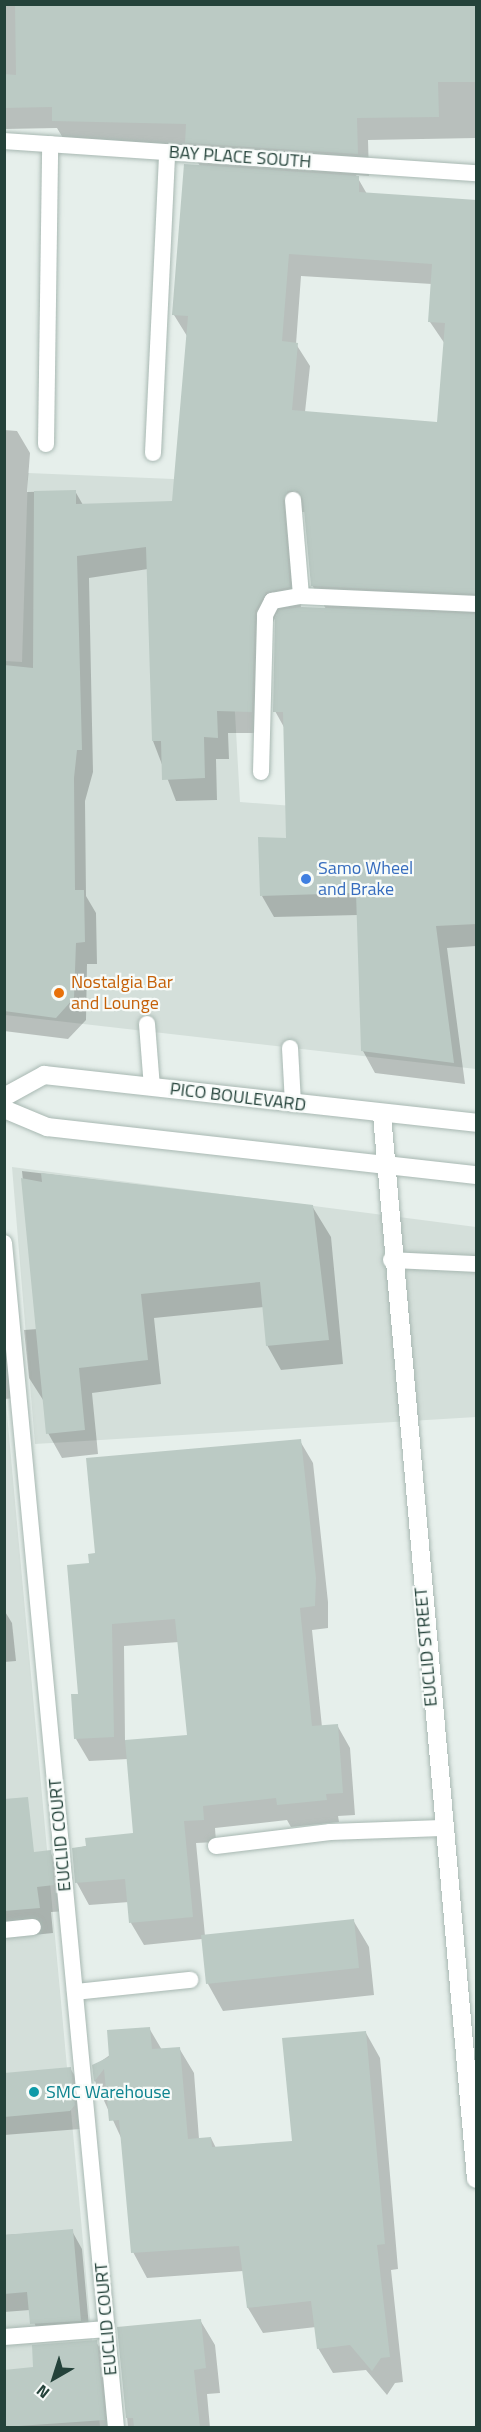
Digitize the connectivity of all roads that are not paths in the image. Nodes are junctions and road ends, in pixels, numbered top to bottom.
1 (4, 141) edge
2 (50, 144) junction
3 (167, 152) junction
4 (477, 173) edge
5 (46, 444) dead end
6 (153, 453) dead end
7 (293, 500) dead end
8 (301, 596) junction
9 (477, 604) edge
10 (261, 772) dead end
11 (147, 1024) dead end
12 (290, 1048) dead end
13 (152, 1087) junction
14 (4, 1097) edge
15 (293, 1104) junction
16 (4, 1109) edge
17 (382, 1115) junction
18 (477, 1123) edge
19 (384, 1165) junction
20 (477, 1175) edge
21 (4, 1243) edge
22 (391, 1260) junction
23 (477, 1264) edge
24 (442, 1828) junction
25 (216, 1846) dead end
26 (33, 1928) dead end
27 (4, 1930) edge
28 (190, 1980) dead end
29 (75, 1992) junction
30 (477, 2179) edge
31 (107, 2329) junction
32 (4, 2337) edge
33 (116, 2427) edge

1 - 2 lane, BAY PLACE SOUTH
2 - 3 lane, BAY PLACE SOUTH
2 - 5 lane
3 - 4 lane, BAY PLACE SOUTH
3 - 6 lane
7 - 8 lane
8 - 9 lane
8 - 10 lane
11 - 13 lane
12 - 15 lane
13 - 14 street, PICO BOULEVARD
13 - 15 street, PICO BOULEVARD
15 - 17 street, PICO BOULEVARD
16 - 19 street
17 - 18 street, PICO BOULEVARD
17 - 19 street, EUCLID STREET
19 - 20 street
19 - 22 street, EUCLID STREET
21 - 29 lane, EUCLID COURT
22 - 23 lane
22 - 24 street, EUCLID STREET
24 - 25 lane
24 - 30 street, EUCLID STREET
26 - 27 lane
28 - 29 lane
29 - 31 lane, EUCLID COURT
31 - 32 lane
31 - 33 lane, EUCLID COURT

